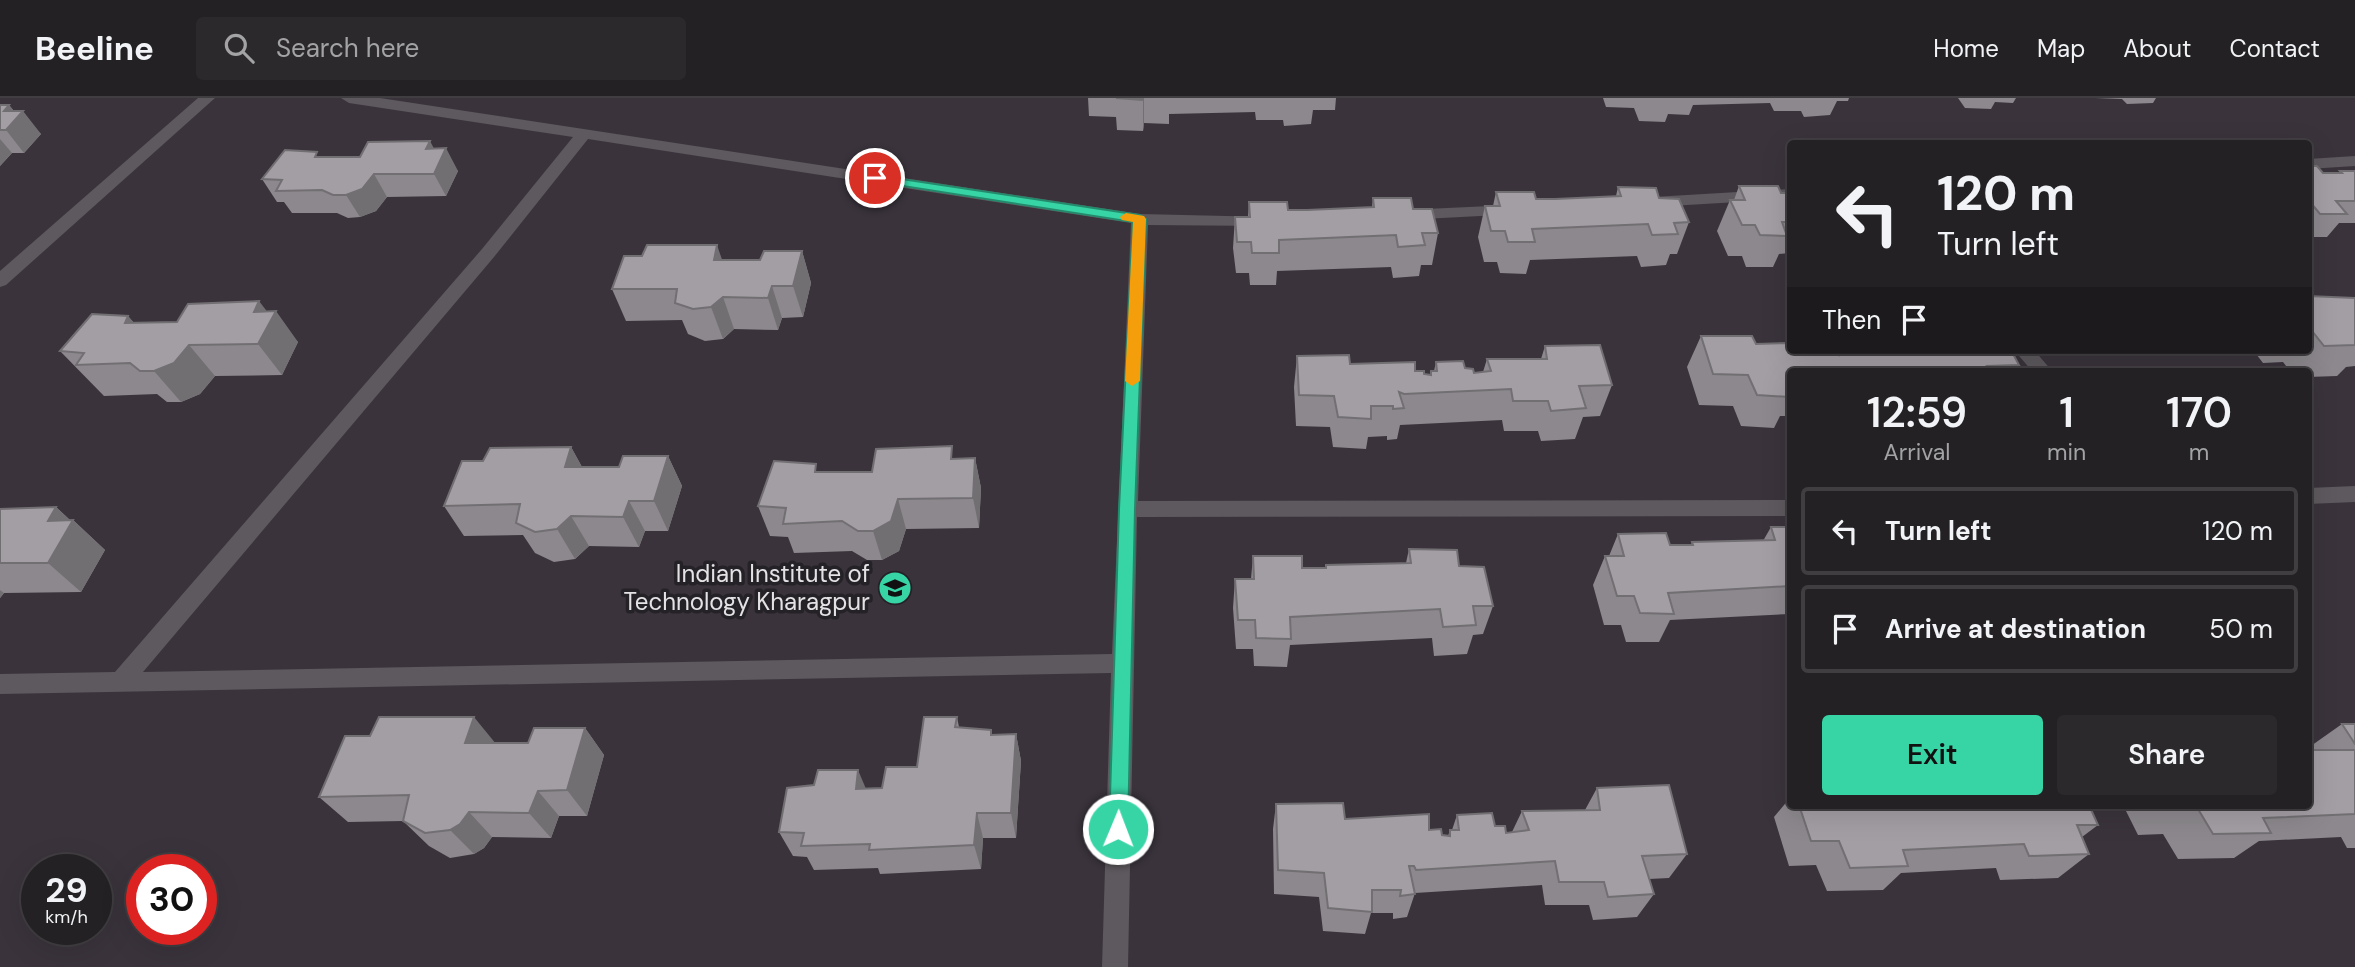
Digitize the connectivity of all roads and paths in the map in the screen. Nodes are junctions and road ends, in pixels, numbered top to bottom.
1 (207, 98) edge
2 (349, 98) edge
3 (584, 134) junction
4 (2355, 161) edge
5 (2312, 164) edge
6 (1787, 194) edge
7 (1640, 202) edge
8 (1531, 209) edge
9 (1393, 216) edge
10 (1140, 219) junction
11 (1282, 221) edge
12 (0, 281) edge
13 (2027, 354) edge
14 (2040, 368) edge
15 (2355, 494) edge
16 (2312, 496) edge
17 (1787, 508) edge
18 (1127, 509) junction
19 (1123, 663) junction
20 (120, 682) junction
21 (0, 684) edge
22 (1115, 967) edge

1 - 12 street
2 - 3 street
3 - 10 street
3 - 20 street
4 - 5 street
6 - 7 street
8 - 9 street
10 - 11 street
10 - 18 street
13 - 14 street
15 - 16 street
17 - 18 street
18 - 19 street
19 - 20 street
19 - 22 street
20 - 21 street

